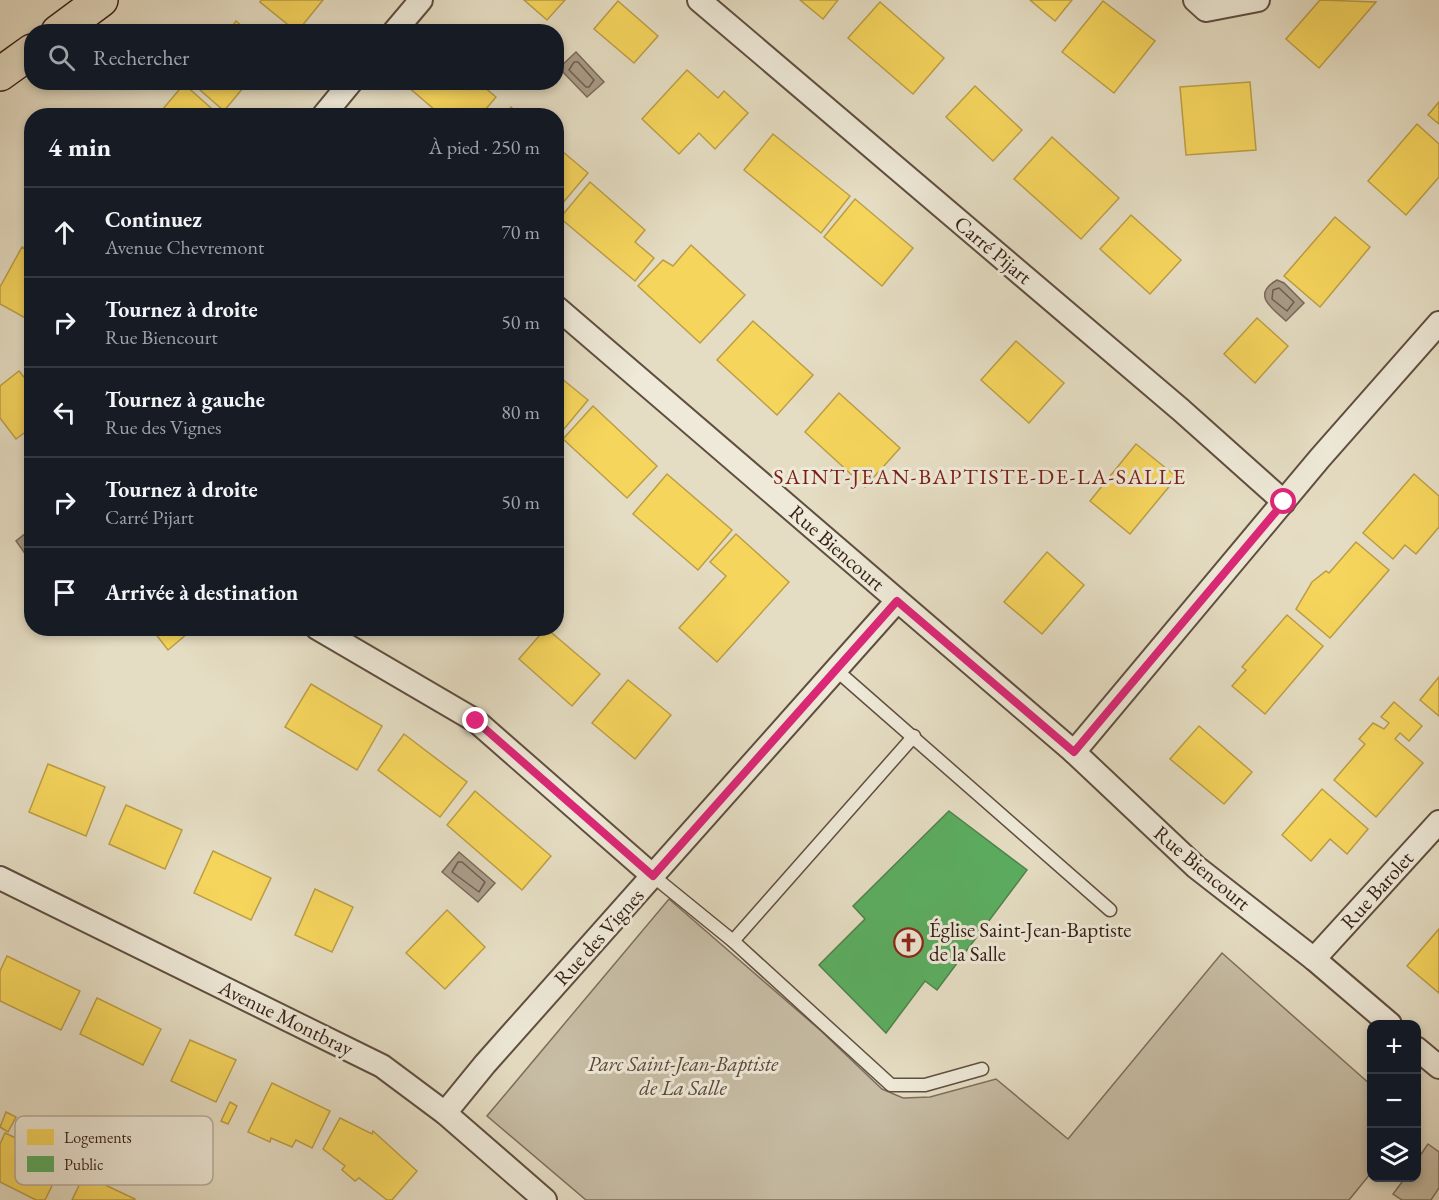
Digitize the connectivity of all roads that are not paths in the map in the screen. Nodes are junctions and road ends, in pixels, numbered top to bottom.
1 (101, 0) edge
2 (421, 0) edge
3 (699, 0) edge
4 (1195, 0) edge
5 (1258, 0) edge
6 (69, 24) edge
7 (401, 24) edge
8 (24, 57) edge
9 (0, 74) edge
10 (345, 90) edge
11 (332, 108) edge
12 (564, 314) edge
13 (1439, 323) edge
14 (1284, 502) junction
15 (897, 601) junction
16 (331, 636) edge
17 (835, 669) junction
18 (914, 736) junction
19 (1074, 752) junction
20 (1439, 822) edge
21 (653, 876) junction
22 (0, 878) edge
23 (1110, 910) dead end
24 (733, 941) junction
25 (1314, 959) junction
26 (1385, 1020) edge
27 (1421, 1051) edge
28 (1439, 1067) edge
29 (982, 1069) dead end
30 (445, 1113) junction
31 (545, 1200) edge

1 - 6 highway
2 - 7 street
3 - 14 street, Carré Pijart
4 - 5 street
8 - 9 highway
10 - 11 street
12 - 15 street, Rue Biencourt
13 - 14 street
14 - 19 street
15 - 17 street, Rue des Vignes
15 - 19 street, Rue Biencourt
16 - 21 street
17 - 18 lane
17 - 21 street, Rue des Vignes
18 - 23 lane
18 - 24 lane
19 - 25 street, Rue Biencourt
20 - 25 street, Rue Barolet
21 - 24 lane
21 - 30 street, Rue des Vignes
22 - 30 street, Avenue Montbray
24 - 29 lane
25 - 26 street, Rue Biencourt
27 - 28 street
30 - 31 street, Avenue Montbray

